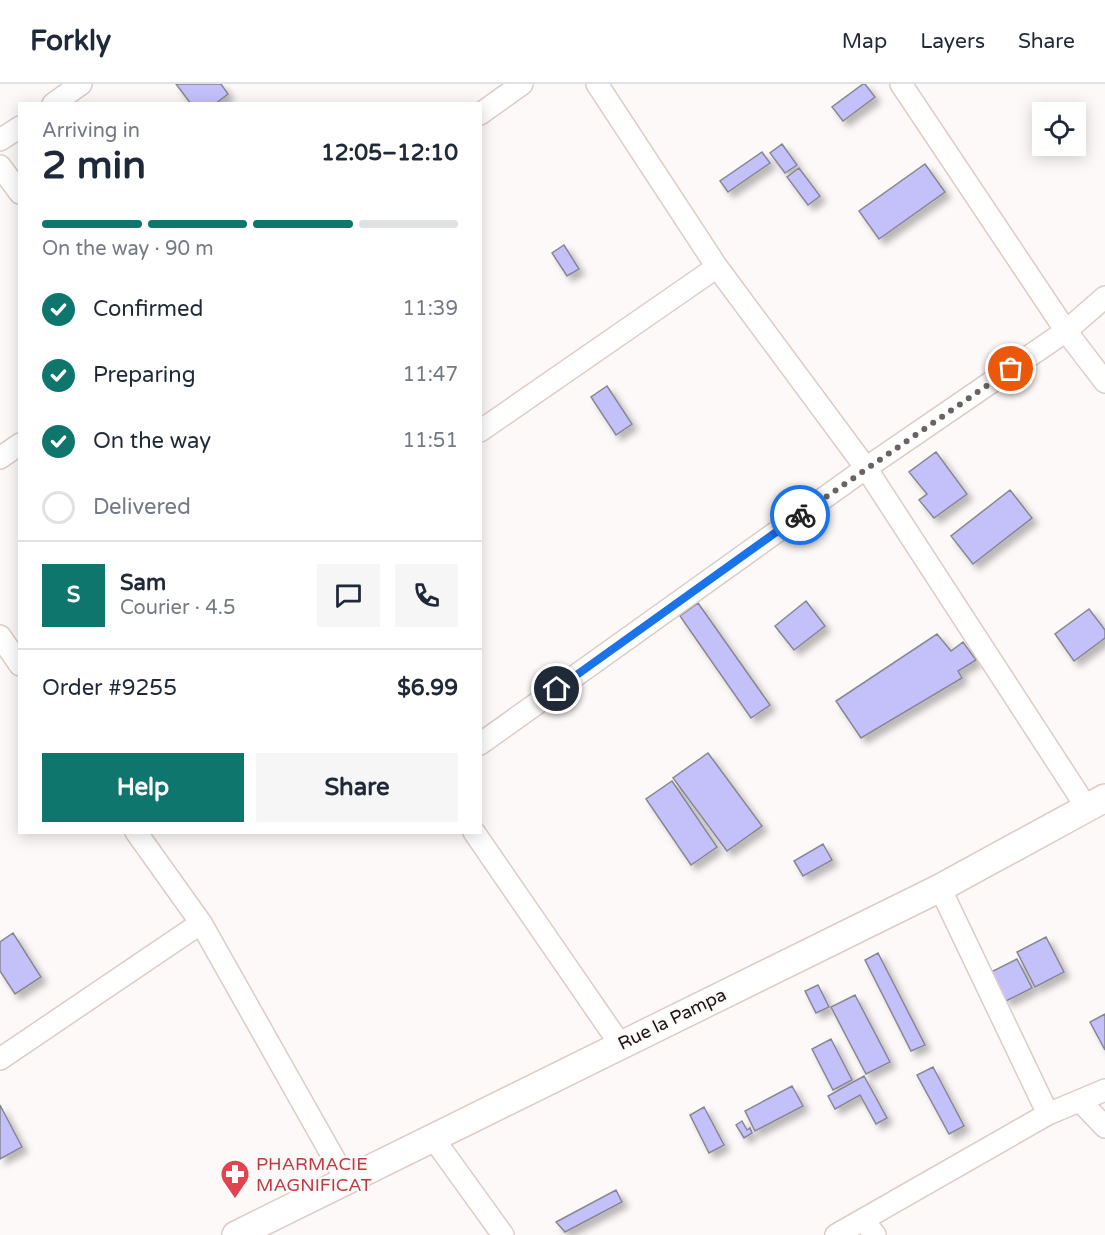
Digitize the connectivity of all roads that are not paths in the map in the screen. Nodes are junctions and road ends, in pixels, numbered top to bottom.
1 (81, 84) edge
2 (522, 84) edge
3 (597, 84) edge
4 (901, 84) edge
5 (56, 102) edge
6 (482, 113) edge
7 (18, 128) edge
8 (0, 141) edge
9 (0, 166) edge
10 (18, 190) edge
11 (717, 267) junction
12 (1105, 297) edge
13 (1066, 331) junction
14 (1105, 382) edge
15 (482, 430) edge
16 (18, 445) edge
17 (0, 458) edge
18 (866, 468) junction
19 (0, 636) edge
20 (18, 662) edge
21 (482, 743) edge
22 (1096, 803) edge
23 (137, 834) edge
24 (475, 834) edge
25 (940, 888) junction
26 (201, 923) junction
27 (620, 1044) junction
28 (0, 1059) edge
29 (1105, 1090) edge
30 (1080, 1101) junction
31 (1048, 1114) junction
32 (1105, 1127) edge
33 (432, 1138) junction
34 (346, 1180) junction
35 (870, 1228) edge
36 (236, 1235) edge
37 (503, 1235) edge
38 (837, 1235) edge

1 - 5 street
2 - 6 street
3 - 11 street
4 - 13 street
7 - 8 street
9 - 10 street
11 - 15 street
11 - 18 street
12 - 13 street
13 - 14 street
13 - 18 street
16 - 17 street
18 - 21 street
18 - 22 street
19 - 20 street
22 - 25 street, Rue la Pampa
23 - 26 street
24 - 27 street
25 - 27 street, Rue la Pampa
25 - 31 street
26 - 28 street
26 - 34 street
27 - 33 street, Rue la Pampa
29 - 30 street
30 - 31 street
30 - 32 street
31 - 35 street
33 - 34 street, Rue la Pampa
33 - 37 street
34 - 36 street, Rue la Pampa
35 - 38 street

